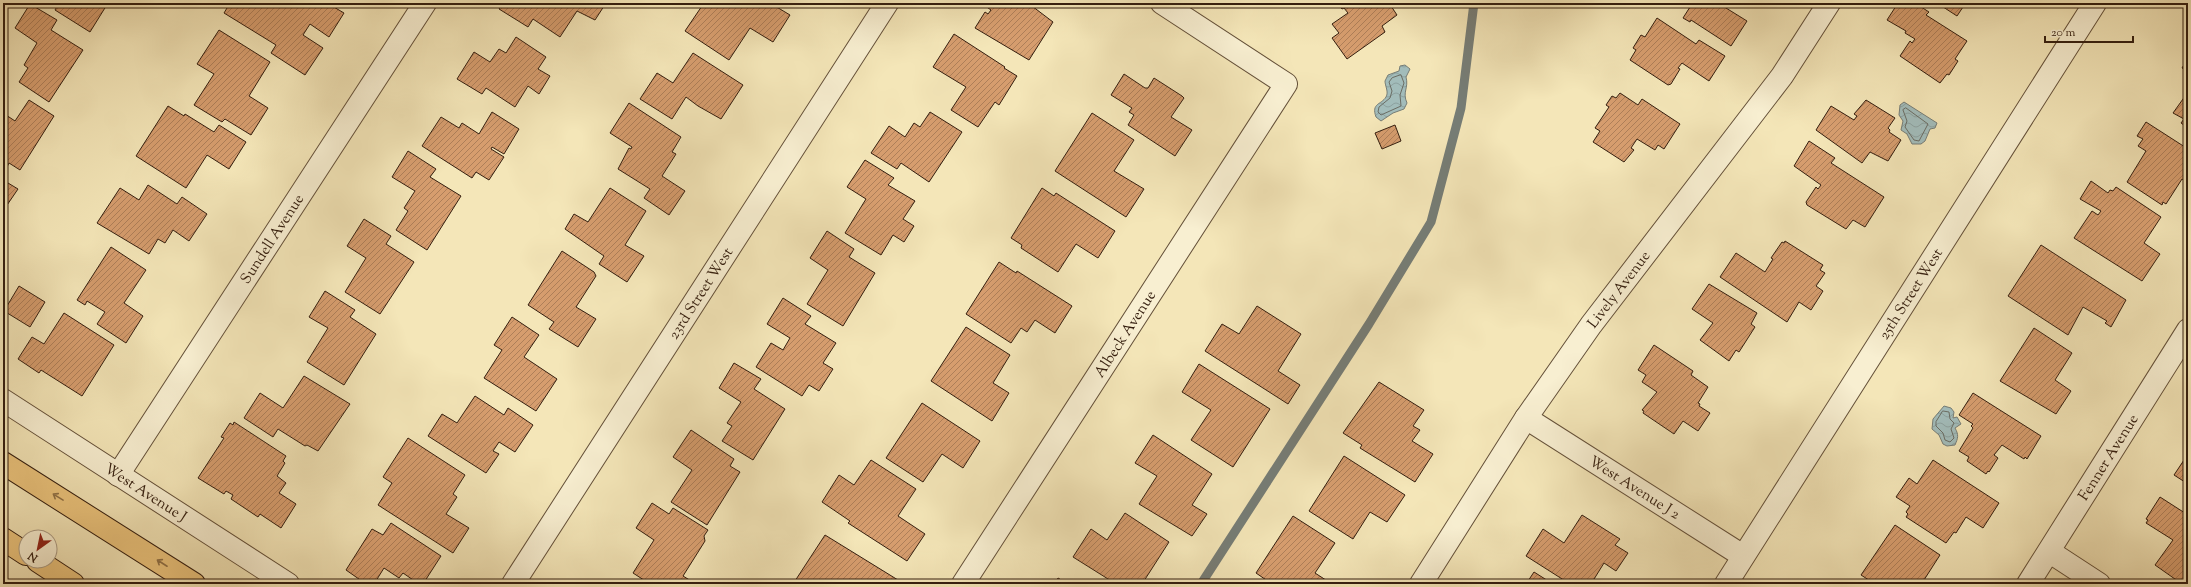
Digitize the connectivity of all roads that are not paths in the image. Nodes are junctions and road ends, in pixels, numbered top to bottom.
1 (425, 3) edge
2 (888, 3) edge
3 (1162, 3) edge
4 (1829, 3) edge
5 (2094, 3) edge
6 (2188, 330) edge
7 (3, 400) edge
8 (1526, 418) junction
9 (3, 463) edge
10 (118, 475) junction
11 (3, 539) edge
12 (18, 549) edge
13 (2050, 552) junction
14 (1743, 556) junction
15 (50, 569) edge
16 (73, 584) edge
17 (194, 584) edge
18 (288, 584) edge
19 (513, 584) edge
20 (963, 584) edge
21 (1421, 584) edge
22 (1726, 584) edge
23 (2028, 584) edge
24 (2099, 584) edge

1 - 10 street, Sundell Avenue
2 - 19 street, 23rd Street West
3 - 20 street, Albeck Avenue
4 - 8 street, Lively Avenue
5 - 14 street, 25th Street West
6 - 13 street, Fenner Avenue
7 - 10 street, West Avenue J
8 - 14 street, West Avenue J 2
8 - 21 street, Lively Avenue
17 -> 9 main road
10 - 18 street, West Avenue J
11 - 12 main road
13 - 23 street, Fenner Avenue
13 - 24 street
14 - 22 street, 25th Street West
15 - 16 main road

